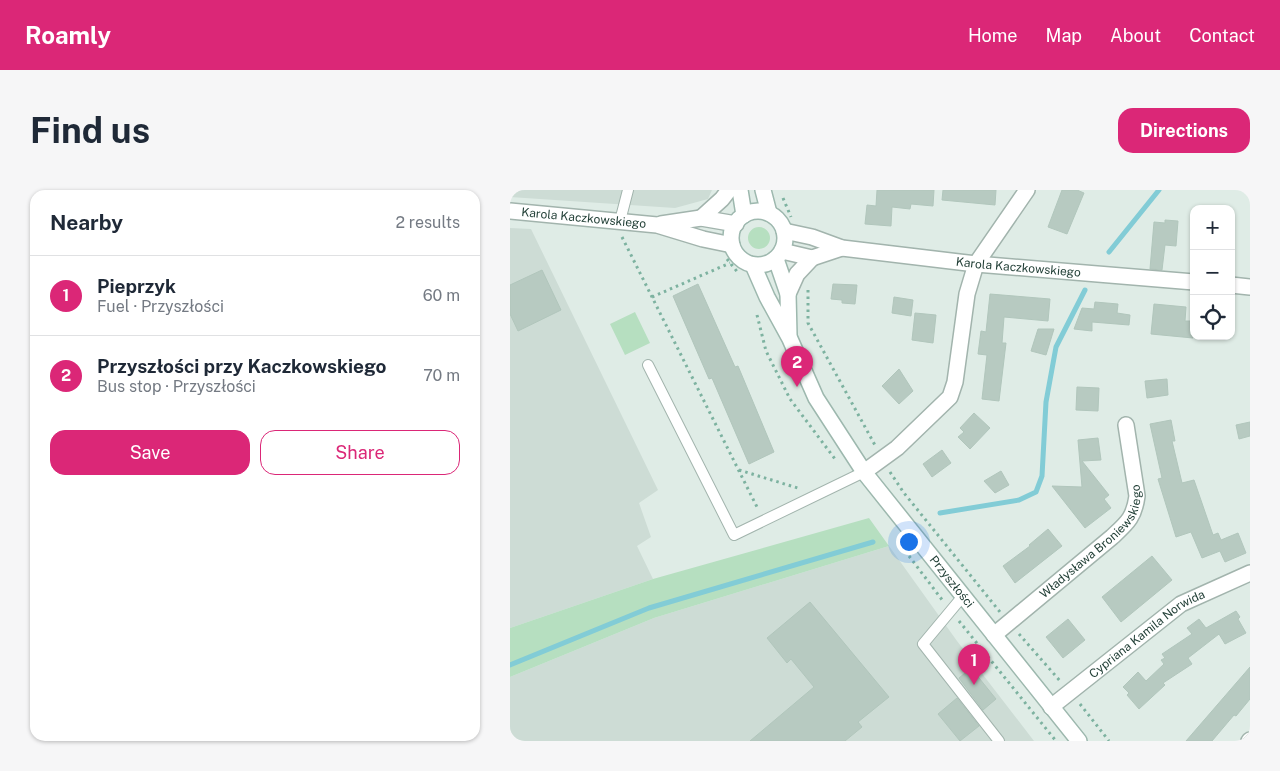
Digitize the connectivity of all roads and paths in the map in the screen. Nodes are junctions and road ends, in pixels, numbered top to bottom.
1 (628, 190) edge
2 (729, 190) edge
3 (740, 190) edge
4 (762, 190) edge
5 (780, 190) edge
6 (1027, 190) edge
7 (510, 211) edge
8 (769, 213) junction
9 (702, 218) junction
10 (740, 220) junction
11 (620, 221) junction
12 (657, 224) junction
13 (790, 227) junction
14 (732, 245) junction
15 (842, 248) junction
16 (779, 255) junction
17 (812, 258) junction
18 (730, 263) dead end
19 (976, 264) junction
20 (753, 265) junction
21 (1190, 282) edge
22 (1235, 285) edge
23 (1250, 287) edge
24 (808, 291) dead end
25 (788, 294) junction
26 (652, 297) junction
27 (790, 338) junction
28 (648, 365) dead end
29 (1126, 425) dead end
30 (882, 459) junction
31 (739, 470) junction
32 (864, 472) junction
33 (819, 494) junction
34 (764, 521) junction
35 (1250, 573) edge
36 (963, 596) junction
37 (1009, 623) junction
38 (994, 635) junction
39 (1070, 691) junction
40 (1051, 707) junction
41 (999, 741) edge
42 (1078, 741) edge
43 (1109, 741) edge

1 - 11 lane
2 - 9 street
3 - 10 street
4 - 8 street
5 - 13 path
6 - 19 street
7 - 11 street, Karola Kaczkowskiego
8 - 10 street
8 - 13 street
9 - 10 street, Karola Kaczkowskiego
9 - 12 street, Karola Kaczkowskiego
10 - 14 street
11 - 12 street, Karola Kaczkowskiego
11 - 26 path
12 - 14 street, Karola Kaczkowskiego
13 - 15 street, Karola Kaczkowskiego
13 - 16 street
14 - 20 street
15 - 17 street, Karola Kaczkowskiego
15 - 19 street, Karola Kaczkowskiego
16 - 17 street
16 - 20 street
16 - 25 street
17 - 25 street
18 - 26 path
19 - 21 street, Karola Kaczkowskiego
19 - 30 street
20 - 27 street
22 - 23 street
24 - 30 path
25 - 27 street
26 - 31 path
27 - 32 street, Przyszłości
28 - 34 lane
29 - 37 street, Władysława Broniewskiego
30 - 32 street
30 - 37 path
31 - 33 path
31 - 34 path
32 - 33 lane
32 - 36 street, Przyszłości
33 - 34 lane
35 - 39 street, Cypriana Kamila Norwida
36 - 38 street, Przyszłości
36 - 41 lane
37 - 38 street, Władysława Broniewskiego
37 - 39 path
38 - 40 street, Przyszłości
39 - 40 street, Cypriana Kamila Norwida
39 - 43 path
40 - 42 street, Przyszłości

